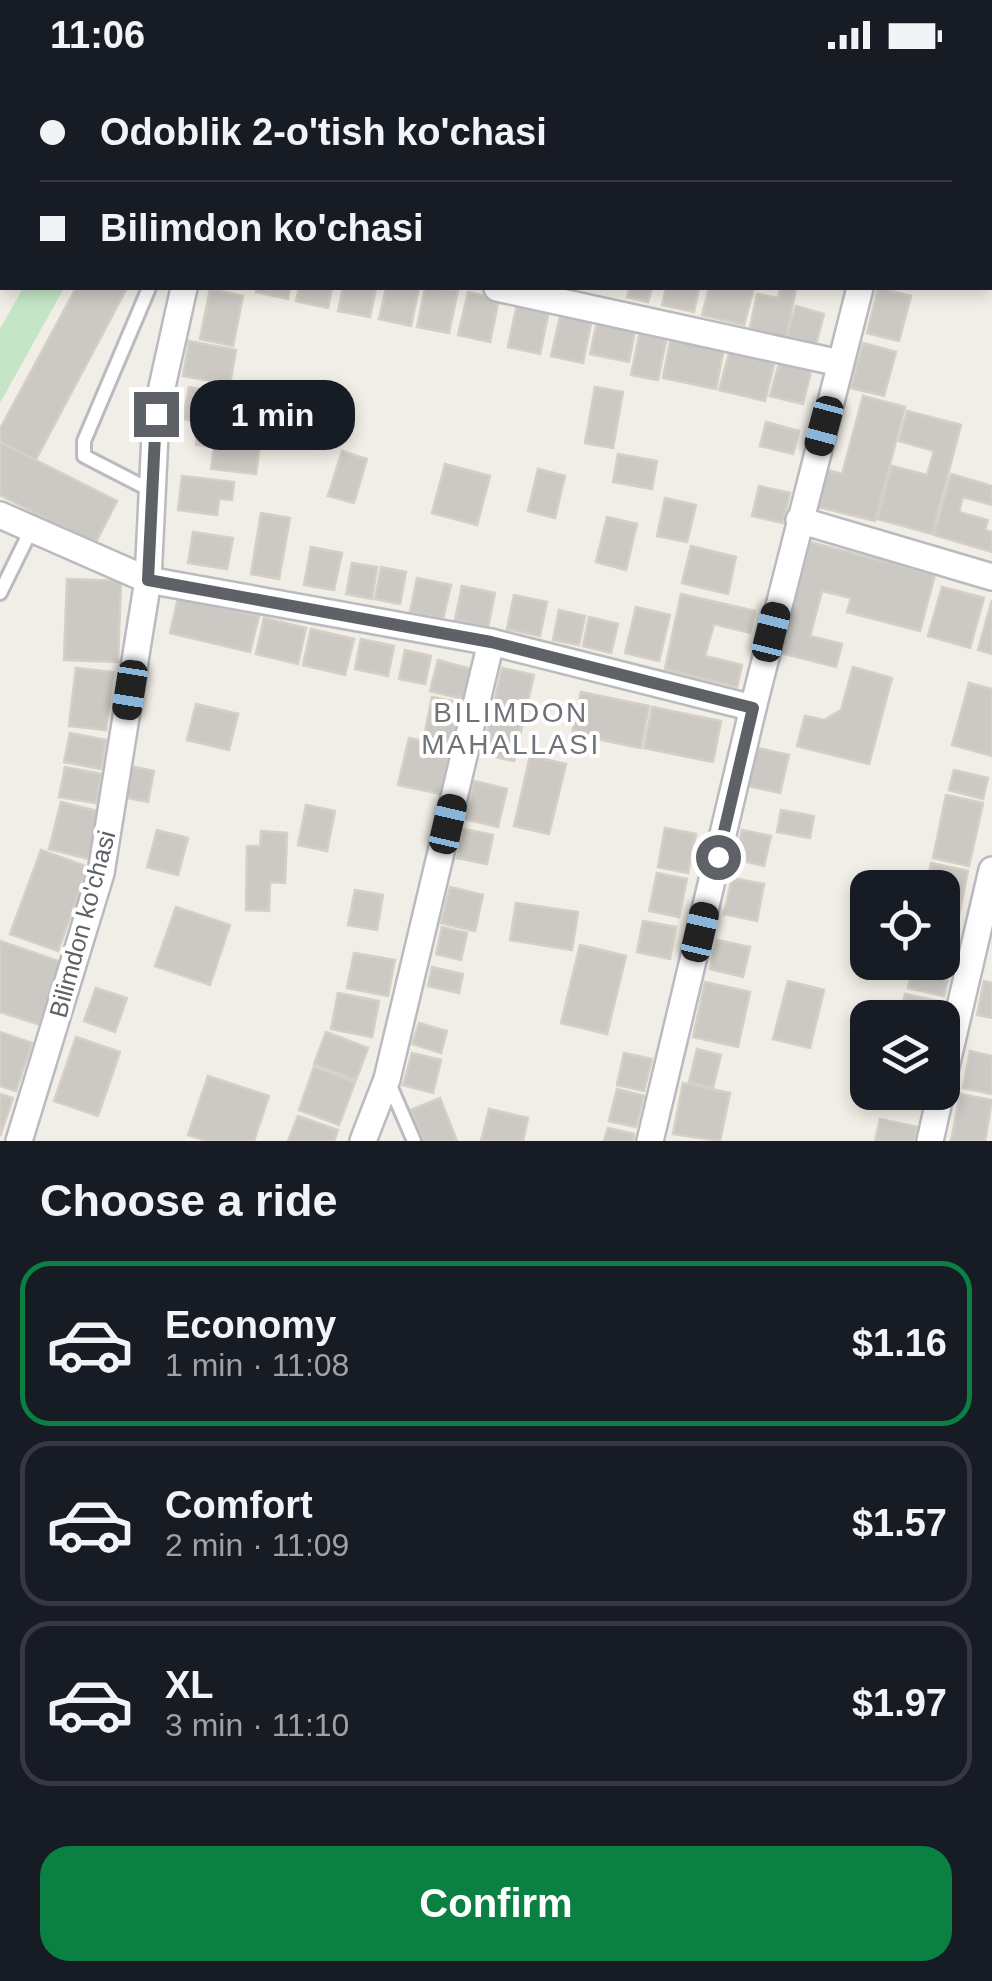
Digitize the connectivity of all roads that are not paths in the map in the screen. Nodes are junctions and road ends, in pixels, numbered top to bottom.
1 (148, 290) edge
2 (184, 290) edge
3 (506, 290) edge
4 (859, 290) edge
5 (840, 363) junction
6 (152, 491) junction
7 (0, 515) edge
8 (799, 520) junction
9 (32, 528) junction
10 (992, 577) edge
11 (148, 580) junction
12 (0, 593) edge
13 (491, 642) junction
14 (753, 708) junction
15 (992, 870) edge
16 (960, 1007) edge
17 (387, 1079) junction
18 (937, 1110) edge
19 (20, 1141) edge
20 (363, 1141) edge
21 (414, 1141) edge
22 (650, 1141) edge
23 (930, 1141) edge

1 - 6 lane
2 - 6 street, Bilimdon ko'chasi
3 - 5 street
4 - 5 street
5 - 8 street
6 - 11 street, Bilimdon ko'chasi
7 - 9 street
8 - 10 street
8 - 14 street
9 - 11 street
9 - 12 lane
11 - 13 street
11 - 19 street, Bilimdon ko'chasi
13 - 14 street
13 - 17 street
14 - 22 street
15 - 16 street
17 - 20 street
17 - 21 lane
18 - 23 street

